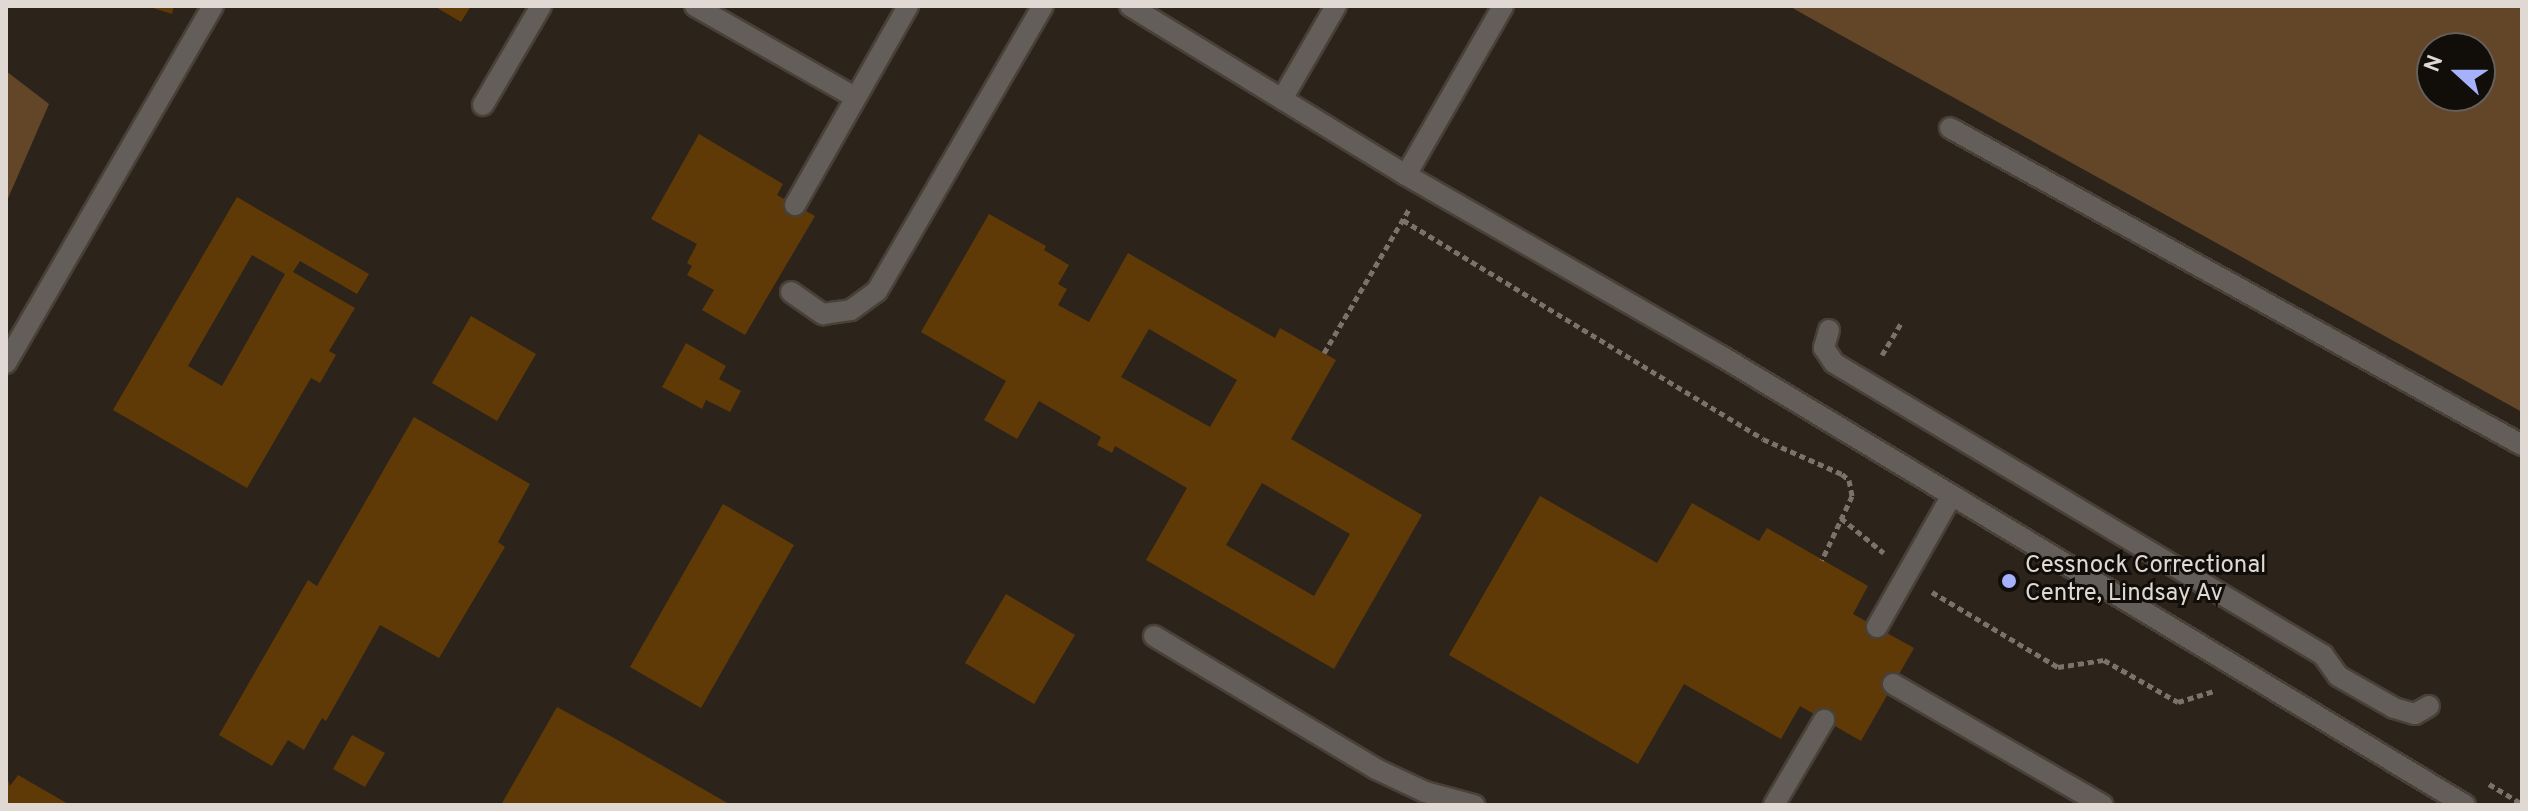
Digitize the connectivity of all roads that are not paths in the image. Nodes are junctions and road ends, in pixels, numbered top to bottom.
1 (213, 6) edge
2 (541, 6) edge
3 (695, 6) edge
4 (908, 6) edge
5 (1043, 6) edge
6 (1130, 6) edge
7 (1336, 6) edge
8 (1503, 6) edge
9 (856, 98) junction
10 (1282, 99) junction
11 (483, 105) dead end
12 (1950, 128) dead end
13 (1415, 180) junction
14 (795, 205) dead end
15 (791, 292) dead end
16 (1829, 330) dead end
17 (6, 363) edge
18 (2522, 445) edge
19 (1951, 497) junction
20 (1877, 627) dead end
21 (1154, 636) dead end
22 (1893, 684) dead end
23 (2429, 706) dead end
24 (1824, 720) dead end
25 (1474, 805) edge
26 (1774, 805) edge
27 (2103, 805) edge
28 (2465, 805) edge

1 - 17 street
2 - 11 street
3 - 9 street
4 - 9 street
5 - 15 street
6 - 10 street
7 - 10 street
8 - 13 street
9 - 14 street
10 - 13 street
12 - 18 street
13 - 19 street
16 - 23 street
19 - 20 street
19 - 28 street
21 - 25 street
22 - 27 street
24 - 26 street

